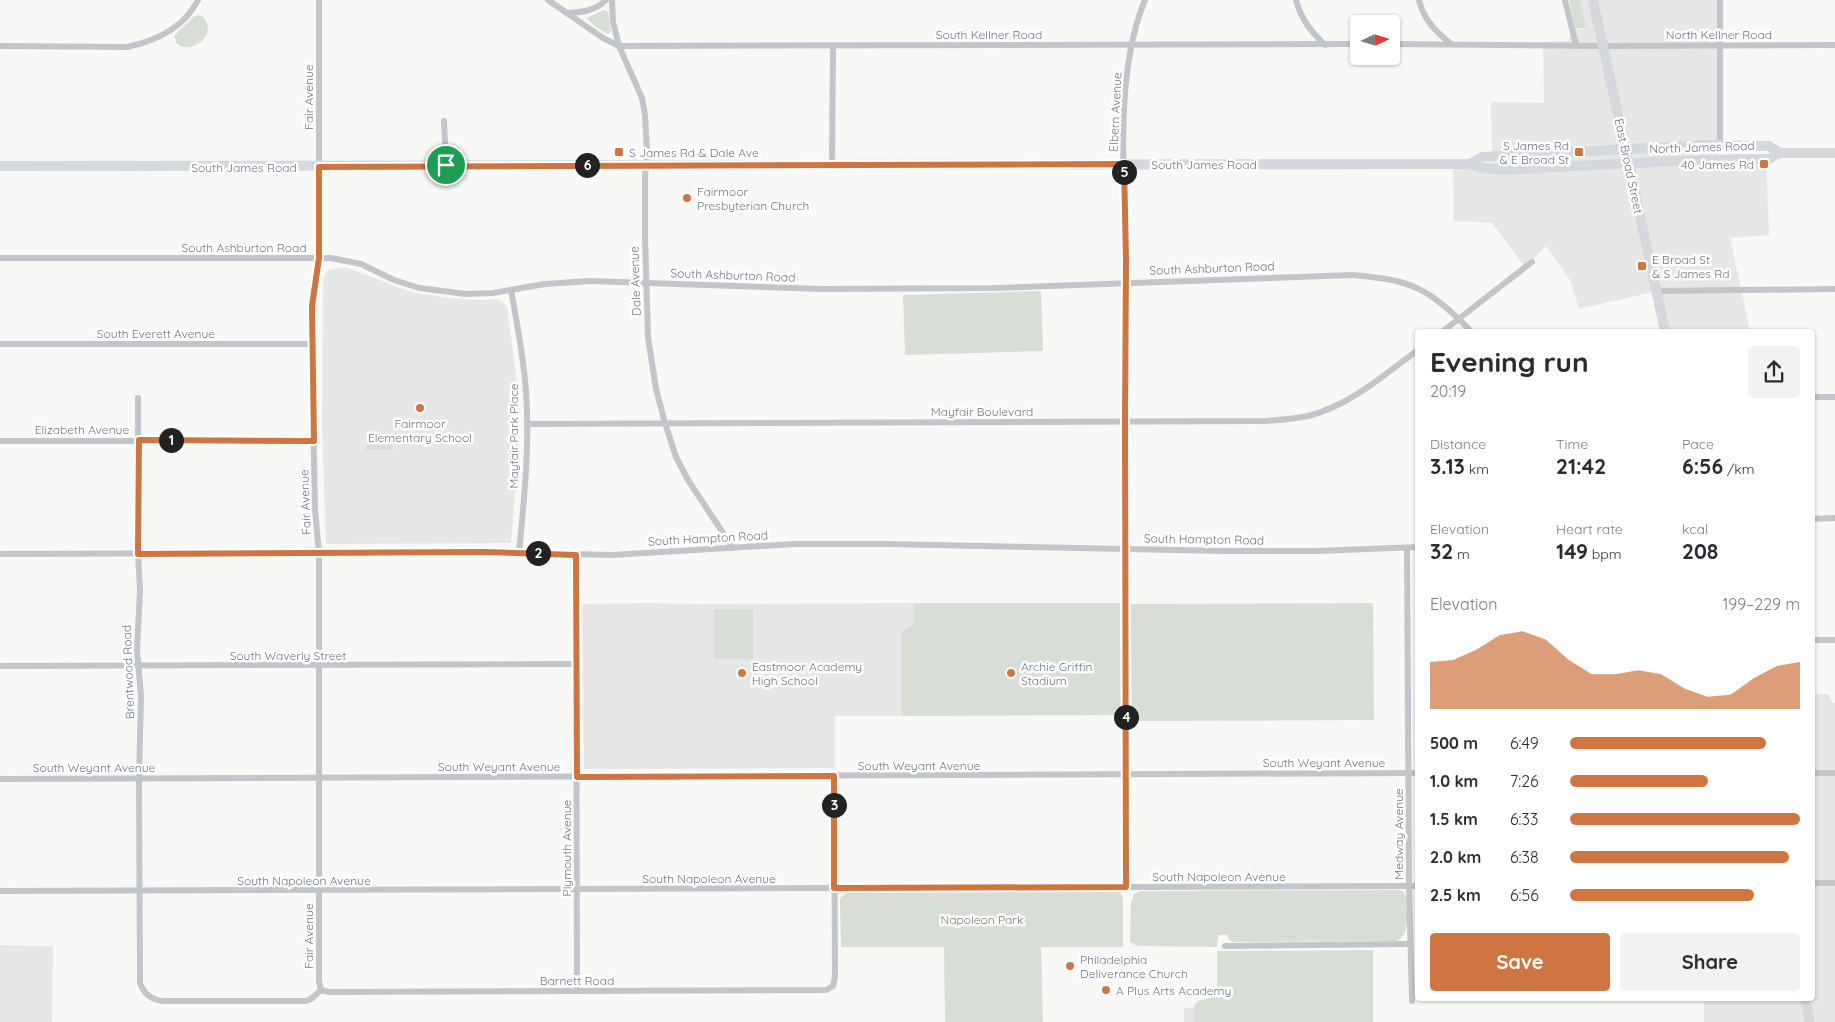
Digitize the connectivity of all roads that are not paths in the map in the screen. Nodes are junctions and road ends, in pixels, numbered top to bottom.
1 (198, 0) edge
2 (319, 0) edge
3 (548, 0) edge
4 (606, 0) edge
5 (612, 0) edge
6 (1145, 0) edge
7 (1296, 0) edge
8 (1419, 0) edge
9 (1565, 0) edge
10 (1593, 0) edge
11 (1720, 0) edge
12 (568, 13) junction
13 (1350, 44) edge
14 (1400, 44) edge
15 (1451, 44) junction
16 (1576, 44) junction
17 (1132, 45) junction
18 (1326, 45) junction
19 (1835, 45) edge
20 (0, 46) edge
21 (619, 46) junction
22 (833, 46) junction
23 (1603, 46) junction
24 (1720, 46) junction
25 (444, 121) dead end
26 (1720, 145) junction
27 (1626, 150) junction
28 (1835, 153) edge
29 (1780, 154) junction
30 (1124, 164) junction
31 (1470, 164) junction
32 (1629, 164) junction
33 (446, 165) junction
34 (646, 165) junction
35 (832, 165) junction
36 (0, 166) edge
37 (319, 167) junction
38 (0, 258) edge
39 (319, 258) junction
40 (1532, 262) dead end
41 (646, 283) junction
42 (1126, 283) junction
43 (1835, 289) edge
44 (511, 290) junction
45 (1656, 292) junction
46 (1459, 319) junction
47 (1446, 329) edge
48 (1469, 329) edge
49 (1664, 329) edge
50 (0, 344) edge
51 (313, 344) junction
52 (1415, 352) edge
53 (1815, 397) edge
54 (1835, 397) edge
55 (138, 398) dead end
56 (1125, 422) junction
57 (665, 423) junction
58 (526, 424) junction
59 (139, 440) junction
60 (0, 441) edge
61 (314, 441) junction
62 (1835, 518) edge
63 (1815, 519) edge
64 (733, 548) junction
65 (1126, 548) junction
66 (1407, 548) junction
67 (1415, 548) edge
68 (318, 553) junction
69 (519, 553) junction
70 (0, 554) edge
71 (138, 554) junction
72 (576, 555) junction
73 (1815, 640) edge
74 (1835, 640) edge
75 (576, 664) junction
76 (0, 666) edge
77 (138, 666) junction
78 (318, 666) junction
79 (1409, 773) junction
80 (1415, 773) edge
81 (1815, 773) edge
82 (1835, 773) edge
83 (1126, 775) junction
84 (834, 776) junction
85 (577, 777) junction
86 (318, 778) junction
87 (0, 779) edge
88 (139, 779) junction
89 (1815, 883) edge
90 (1835, 883) edge
91 (1409, 886) junction
92 (1415, 886) edge
93 (1126, 887) junction
94 (834, 888) junction
95 (578, 890) junction
96 (0, 891) edge
97 (139, 891) junction
98 (319, 891) junction
99 (1410, 944) junction
100 (1226, 946) dead end
101 (321, 990) junction
102 (577, 991) junction
103 (1412, 1001) dead end
104 (1805, 1001) edge
105 (1810, 1022) edge

1 - 20 street
2 - 37 street, Fair Avenue
3 - 12 street
4 - 12 street
5 - 21 street, Dale Avenue
6 - 17 street, Elbern Avenue
7 - 18 street
8 - 15 street
9 - 16 street
10 - 23 main road, East Broad Street
11 - 24 street
12 - 21 street
13 - 18 street, South Kellner Road
14 - 15 street
15 - 16 street
16 - 23 street
17 - 18 street, South Kellner Road
17 - 22 street, South Kellner Road
17 - 30 street, Elbern Avenue
19 - 24 street, North Kellner Road
21 - 22 street, South Kellner Road
21 - 34 street, Dale Avenue
22 - 35 street
23 - 24 street, North Kellner Road
23 - 27 main road, East Broad Street
24 - 26 street
25 - 33 street
26 - 27 main road, North James Road
26 - 29 main road, North James Road
27 - 31 main road, South James Road
27 - 32 main road, East Broad Street
28 - 29 main road, North James Road
29 - 32 main road
30 - 31 main road, South James Road
30 - 35 main road, South James Road
30 - 42 street, Elbern Avenue
31 - 32 main road
32 - 45 main road, East Broad Street
33 - 34 main road, South James Road
33 - 37 main road, South James Road
34 - 35 main road, South James Road
34 - 41 street, Dale Avenue
36 - 37 main road, South James Road
37 - 39 street, Fair Avenue
38 - 39 street, South Ashburton Road
39 - 44 street, South Ashburton Road
39 - 51 street, Fair Avenue
40 - 46 street
41 - 42 street, South Ashburton Road
41 - 44 street, South Ashburton Road
41 - 57 street, Dale Avenue
42 - 46 street, South Ashburton Road
42 - 56 street, Elbern Avenue
43 - 45 street
44 - 58 street, Mayfair Park Place
45 - 49 main road, East Broad Street
46 - 47 street
46 - 48 street, South Ashburton Road
50 - 51 street, South Everett Avenue
51 - 61 street, Fair Avenue
52 - 56 street, Mayfair Boulevard
53 - 54 street
55 - 59 street, Brentwood Road
56 - 57 street, Mayfair Boulevard
56 - 65 street, Elbern Avenue
57 - 58 street, Mayfair Boulevard
57 - 64 street, Dale Avenue
58 - 69 street, Mayfair Park Place
59 - 60 street, Elizabeth Avenue
59 - 61 street, Elizabeth Avenue
59 - 71 street, Brentwood Road
61 - 68 street, Fair Avenue
62 - 63 street
64 - 65 street, South Hampton Road
64 - 72 street, South Hampton Road
65 - 66 street, South Hampton Road
65 - 83 street, Elbern Avenue
66 - 67 street, South Hampton Road
66 - 79 street, Medway Avenue
68 - 69 street, South Hampton Road
68 - 71 street, South Hampton Road
68 - 78 street, Fair Avenue
69 - 72 street, South Hampton Road
70 - 71 street, South Hampton Road
71 - 77 street, Brentwood Road
72 - 75 street, Plymouth Avenue
73 - 74 street
75 - 78 street, South Waverly Street
75 - 85 street, Plymouth Avenue
76 - 77 street, South Waverly Street
77 - 78 street, South Waverly Street
77 - 88 street, Brentwood Road
78 - 86 street, Fair Avenue
79 - 80 street, South Weyant Avenue
79 - 83 street, South Weyant Avenue
79 - 91 street, Medway Avenue
81 - 82 street
83 - 84 street, South Weyant Avenue
83 - 93 street, Elbern Avenue
84 - 85 street, South Weyant Avenue
84 - 94 street
85 - 86 street, South Weyant Avenue
85 - 95 street, Plymouth Avenue
86 - 88 street, South Weyant Avenue
86 - 98 street, Fair Avenue
87 - 88 street, South Weyant Avenue
88 - 97 street, Brentwood Road
89 - 90 street
91 - 92 street, South Napoleon Avenue
91 - 93 street, South Napoleon Avenue
91 - 99 street, Medway Avenue
93 - 94 street, South Napoleon Avenue
94 - 95 street, South Napoleon Avenue
94 - 102 street, Barnett Road
95 - 98 street, South Napoleon Avenue
95 - 102 street, Plymouth Avenue
96 - 97 street, South Napoleon Avenue
97 - 98 street, South Napoleon Avenue
97 - 101 street, Brentwood Road
98 - 101 street, Fair Avenue
99 - 100 street
99 - 103 street, Medway Avenue
101 - 102 street, Barnett Road
104 - 105 main road

